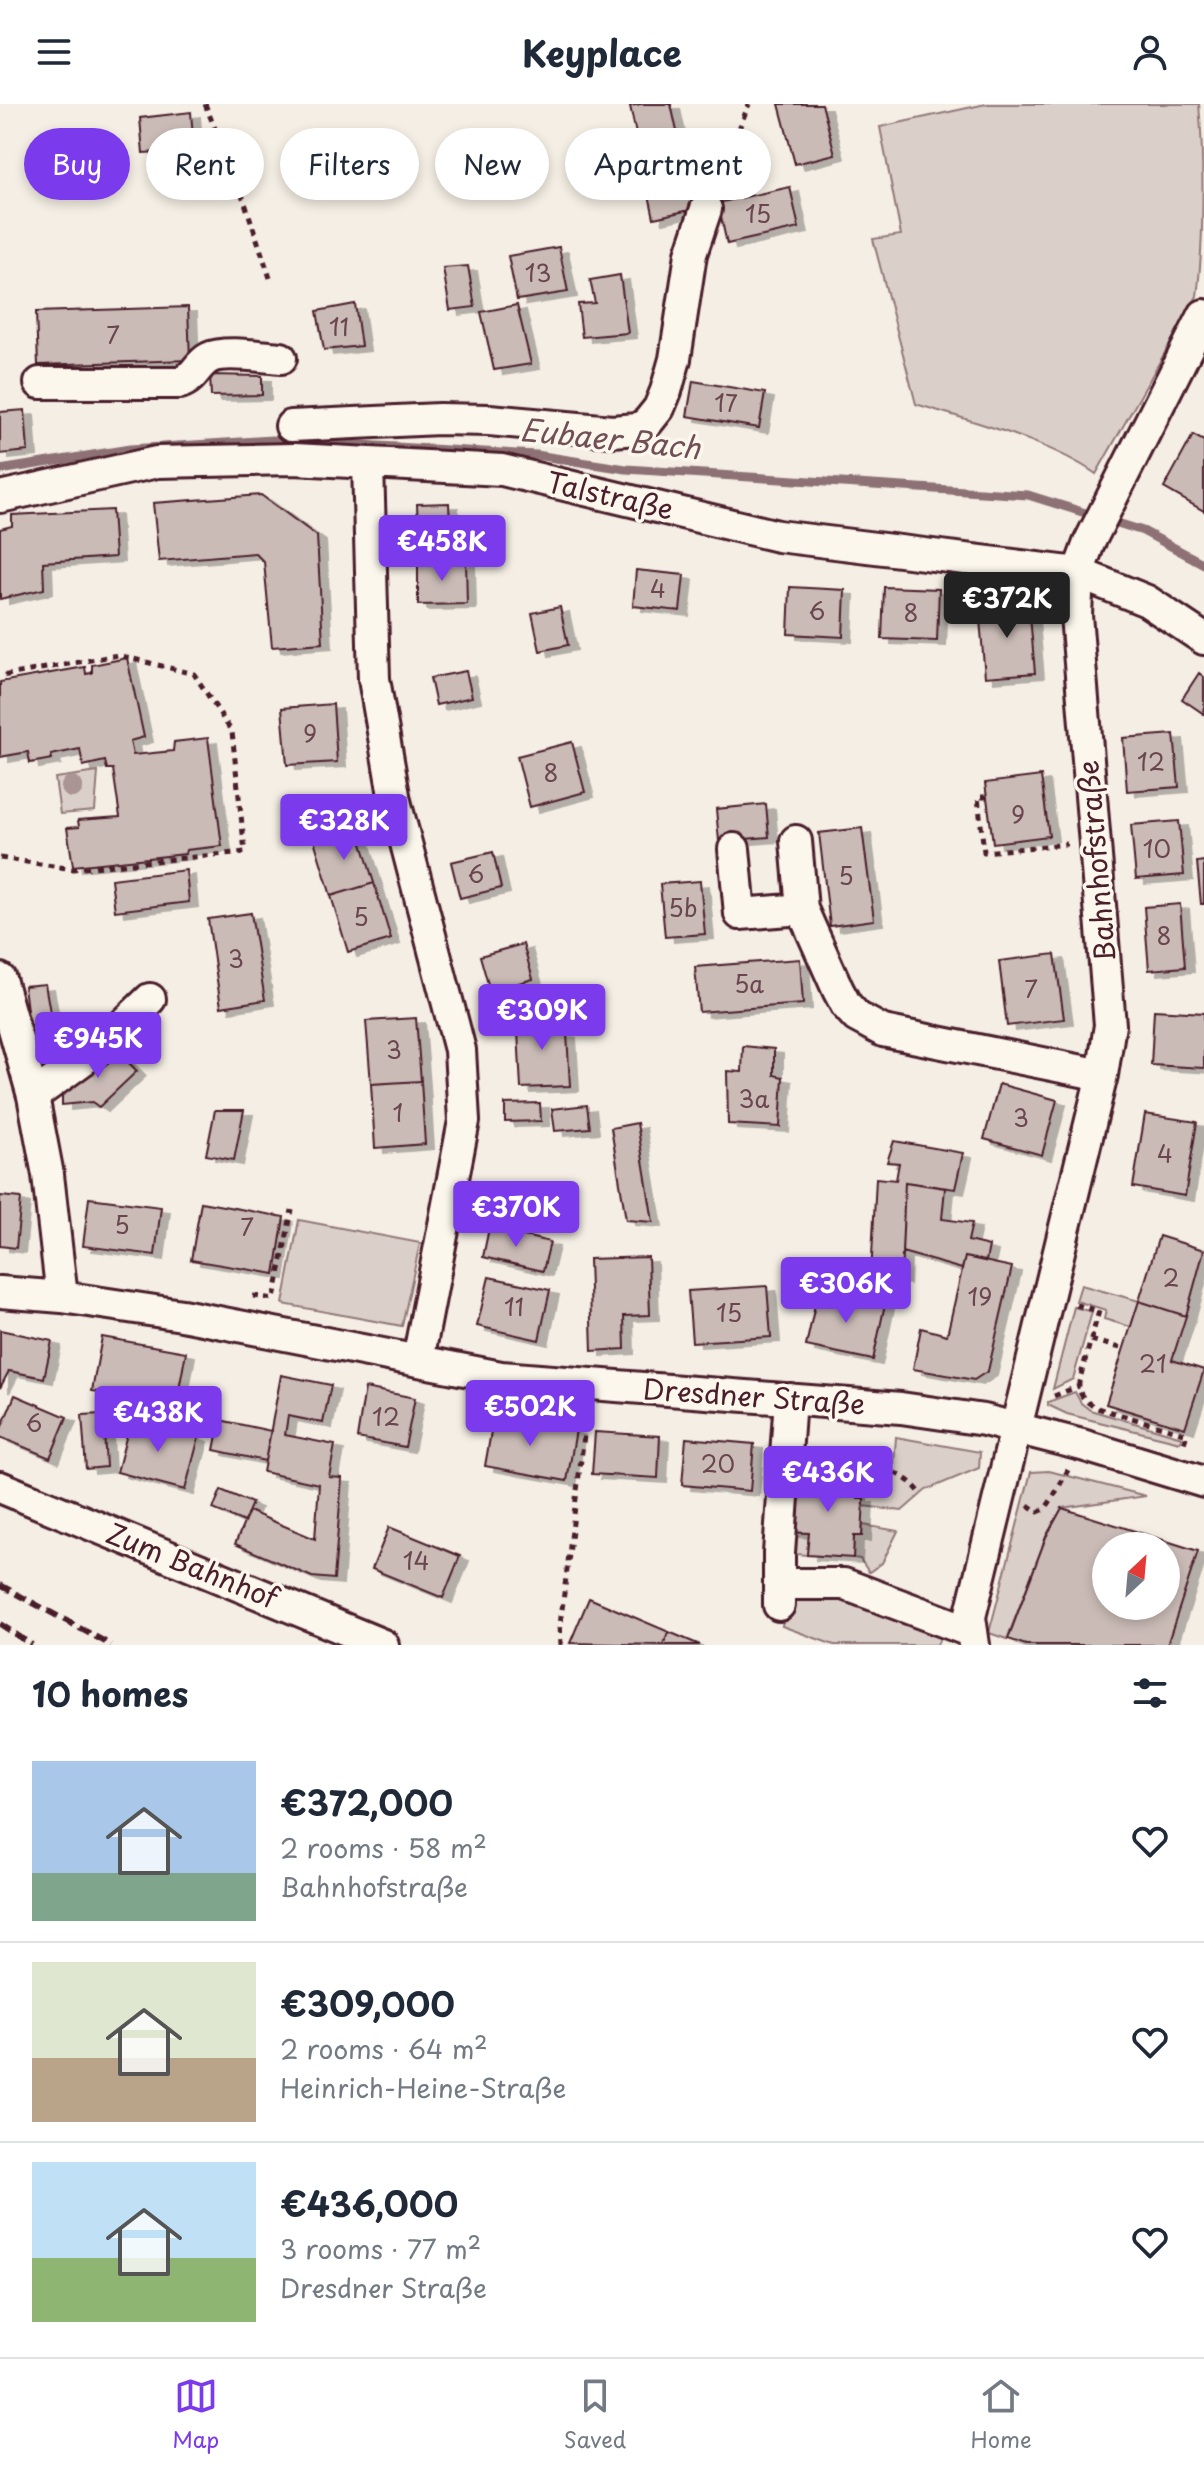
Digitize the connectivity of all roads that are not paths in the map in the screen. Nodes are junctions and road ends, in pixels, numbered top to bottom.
1 (706, 209) road end
2 (1204, 315) edge
3 (281, 358) dead end
4 (40, 383) dead end
5 (291, 426) dead end
6 (368, 464) junction
7 (0, 497) edge
8 (1078, 573) junction
9 (1204, 639) edge
10 (796, 841) dead end
11 (734, 849) dead end
12 (802, 909) junction
13 (0, 979) edge
14 (150, 999) dead end
15 (1102, 1075) junction
16 (33, 1096) junction
17 (0, 1292) edge
18 (62, 1297) junction
19 (418, 1360) junction
20 (790, 1399) junction
21 (1017, 1427) junction
22 (1190, 1477) edge
23 (0, 1487) edge
24 (973, 1639) edge
25 (383, 1645) edge

1 - 5 street
2 - 8 street, Bahnhofstraße
3 - 4 street
6 - 7 street, Talstraße
6 - 8 street, Talstraße
6 - 19 street
8 - 9 street, Talstraße
8 - 15 street, Bahnhofstraße
10 - 12 street
11 - 12 street
12 - 15 street
13 - 16 street
14 - 16 street
15 - 21 street, Bahnhofstraße
16 - 18 street
17 - 18 street, Dresdner Straße
18 - 19 street, Dresdner Straße
19 - 20 street, Dresdner Straße
20 - 21 street, Dresdner Straße
20 - 24 street
21 - 22 street, Dresdner Straße
21 - 24 street
23 - 25 street, Zum Bahnhof

